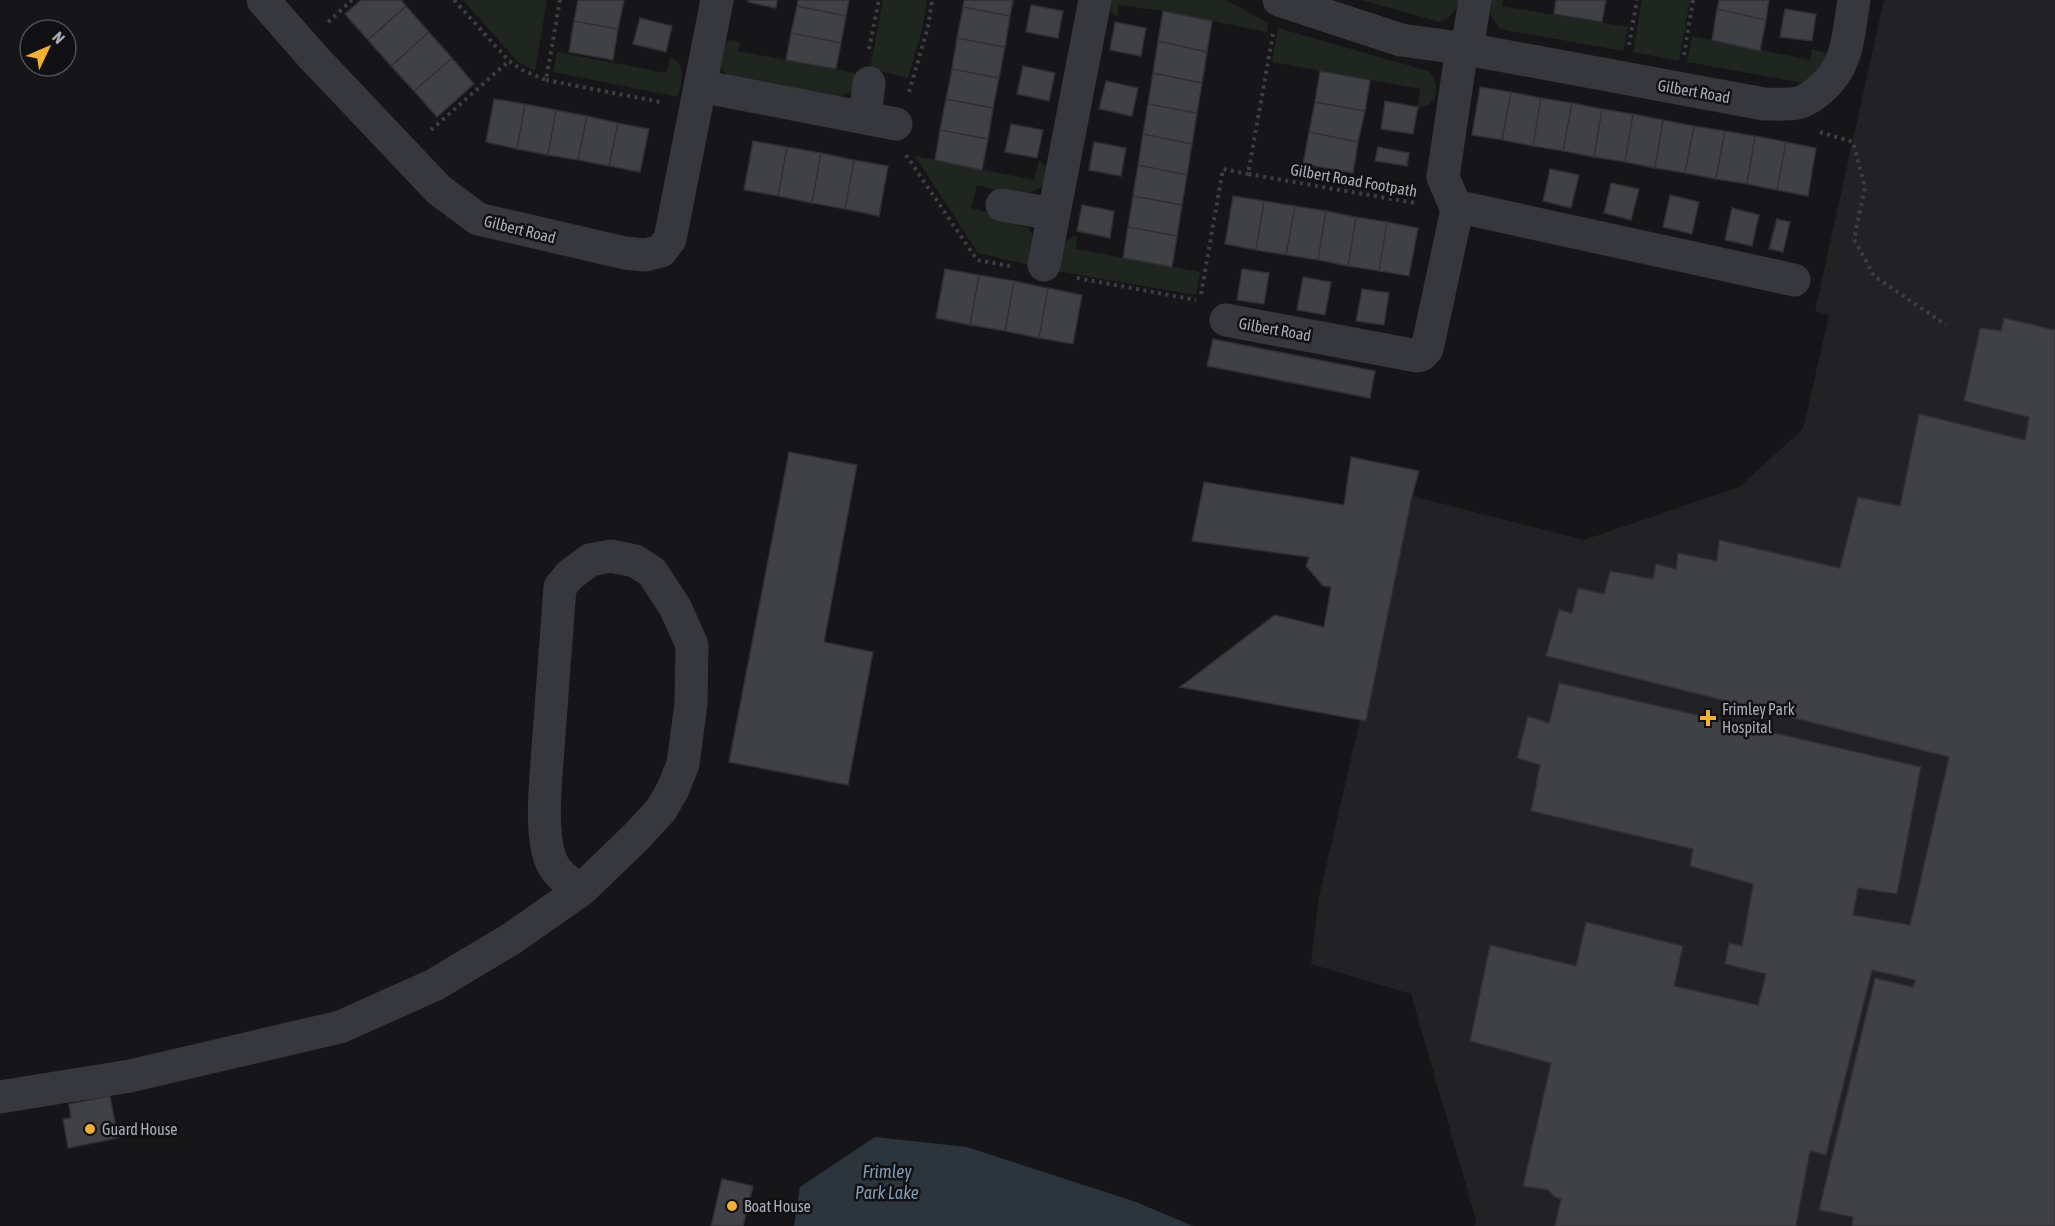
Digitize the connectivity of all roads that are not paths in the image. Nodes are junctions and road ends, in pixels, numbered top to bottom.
1 (263, 0) edge
2 (717, 0) edge
3 (1095, 0) edge
4 (1279, 0) edge
5 (1475, 0) edge
6 (1854, 0) edge
7 (1465, 49) junction
8 (869, 83) dead end
9 (698, 97) junction
10 (1002, 205) dead end
11 (1456, 208) junction
12 (1054, 214) junction
13 (1044, 265) dead end
14 (1794, 280) dead end
15 (1226, 320) dead end
16 (581, 890) junction
17 (0, 1097) edge

1 - 9 street, Gilbert Road
2 - 9 street, Gilbert Road
3 - 12 street
4 - 7 street, Gilbert Road
5 - 7 street
6 - 7 street, Gilbert Road
7 - 11 street
8 - 9 street
10 - 12 street
11 - 14 street
11 - 15 street, Gilbert Road
12 - 13 street
16 - 16 street
16 - 17 street

